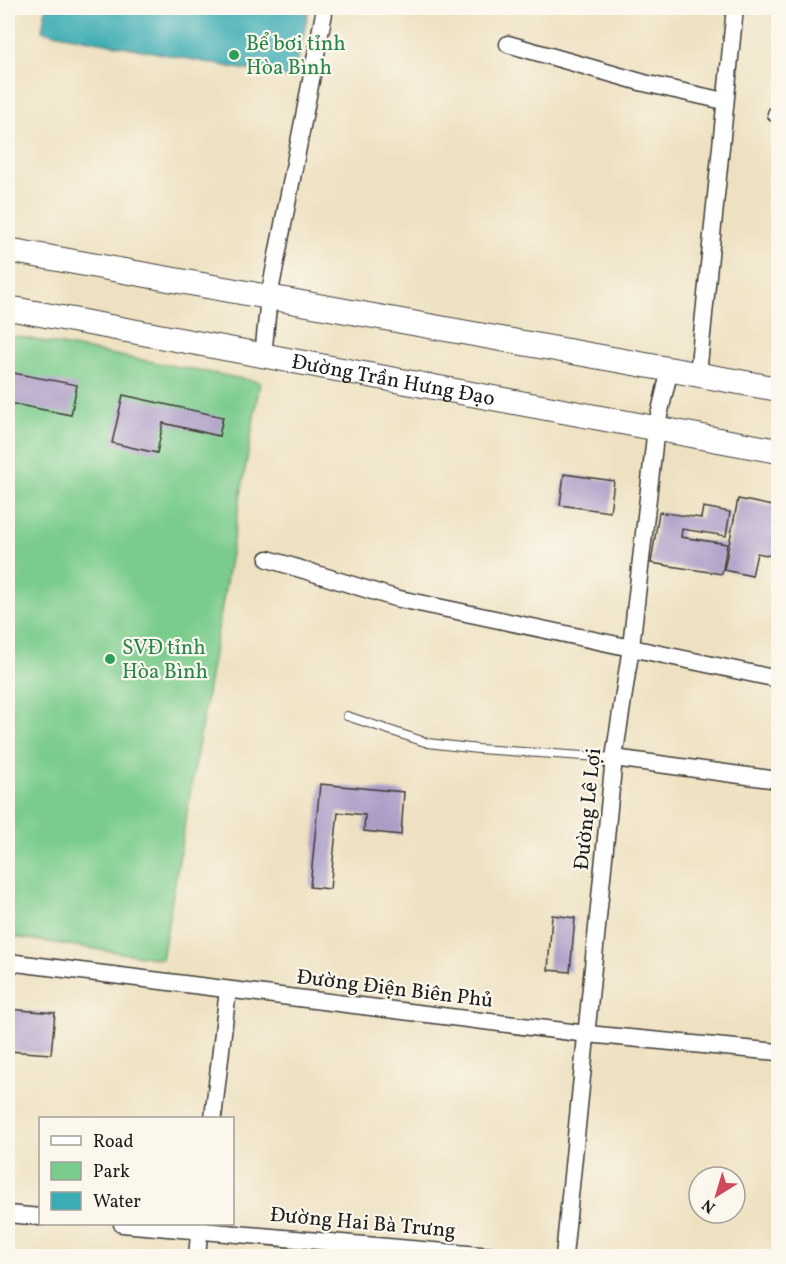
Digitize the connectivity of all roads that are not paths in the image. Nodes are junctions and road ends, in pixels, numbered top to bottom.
1 (325, 8) edge
2 (735, 8) edge
3 (508, 44) dead end
4 (724, 101) junction
5 (8, 250) edge
6 (269, 297) junction
7 (8, 309) edge
8 (263, 356) junction
9 (670, 369) junction
10 (699, 374) junction
11 (778, 389) edge
12 (656, 428) junction
13 (778, 451) edge
14 (268, 559) dead end
15 (631, 647) junction
16 (778, 679) edge
17 (347, 716) dead end
18 (614, 758) junction
19 (778, 780) edge
20 (8, 962) edge
21 (228, 990) junction
22 (588, 1034) junction
23 (778, 1052) edge
24 (213, 1117) edge
25 (8, 1214) edge
26 (39, 1217) edge
27 (148, 1225) edge
28 (200, 1227) edge
29 (373, 1251) edge
30 (197, 1257) edge
31 (492, 1257) edge
32 (564, 1257) edge

1 - 6 street
2 - 4 street
3 - 4 street
4 - 10 street
5 - 6 main road
6 - 8 street
6 - 9 main road
7 - 8 main road, Đường Trần Hưng Đạo
8 - 12 main road, Đường Trần Hưng Đạo
9 - 10 main road
9 - 12 street, Đường Lê Lợi
10 - 11 main road
12 - 13 main road, Đường Trần Hưng Đạo
12 - 15 street, Đường Lê Lợi
14 - 15 street
15 - 16 street
15 - 18 street, Đường Lê Lợi
17 - 18 lane
18 - 19 street
18 - 22 street, Đường Lê Lợi
20 - 21 street, Đường Điện Biên Phủ
21 - 22 street, Đường Điện Biên Phủ
21 - 24 street
22 - 23 street, Đường Điện Biên Phủ
22 - 32 street, Đường Lê Lợi
25 - 26 street
27 - 28 street, Đường Hai Bà Trưng
28 - 29 street, Đường Hai Bà Trưng
28 - 30 street
29 - 31 street, Đường Hai Bà Trưng

